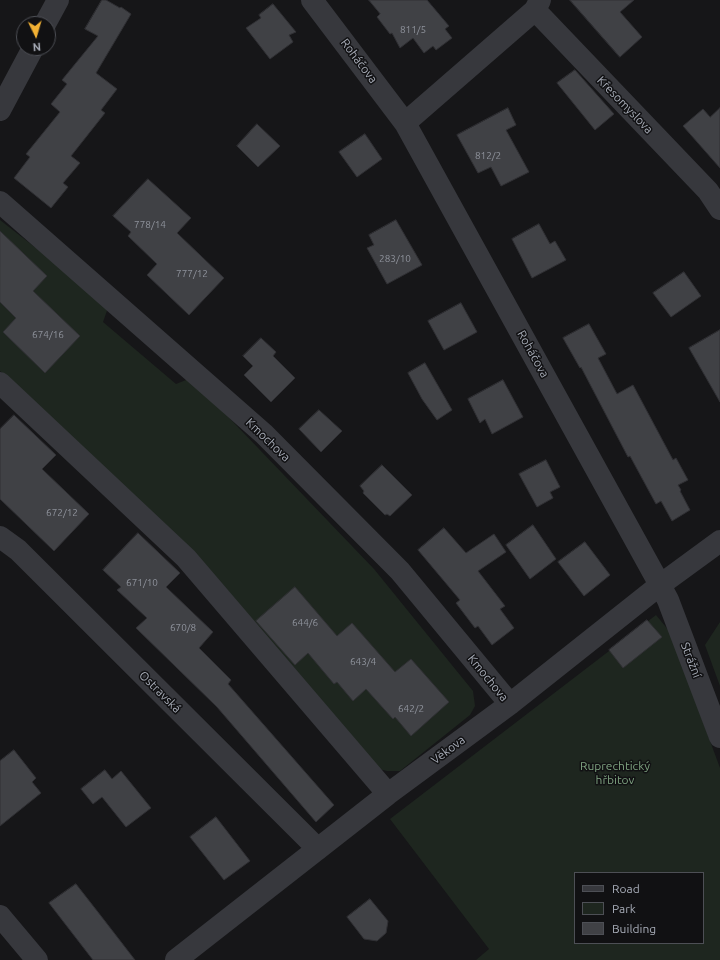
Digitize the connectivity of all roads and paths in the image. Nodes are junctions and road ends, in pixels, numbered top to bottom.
1 (58, 0) edge
2 (312, 0) edge
3 (538, 5) edge
4 (49, 16) edge
5 (29, 56) edge
6 (0, 110) edge
7 (405, 123) junction
8 (0, 202) edge
9 (720, 209) edge
10 (0, 383) edge
11 (0, 537) edge
12 (720, 541) edge
13 (660, 585) junction
14 (510, 704) junction
15 (720, 737) edge
16 (388, 794) junction
17 (318, 849) junction
18 (0, 916) edge
19 (37, 960) edge
20 (176, 960) edge

1 - 4 street
2 - 7 street, Roháčova
3 - 7 street
3 - 9 street, Křesomyslova
5 - 6 street
7 - 13 street, Roháčova
8 - 14 street, Kmochova
10 - 16 street
11 - 17 street, Ostravská
12 - 13 street, Věkova
13 - 14 street, Věkova
13 - 15 street, Strážní
14 - 16 street, Věkova
16 - 17 street, Věkova
17 - 20 street, Věkova
18 - 19 street

